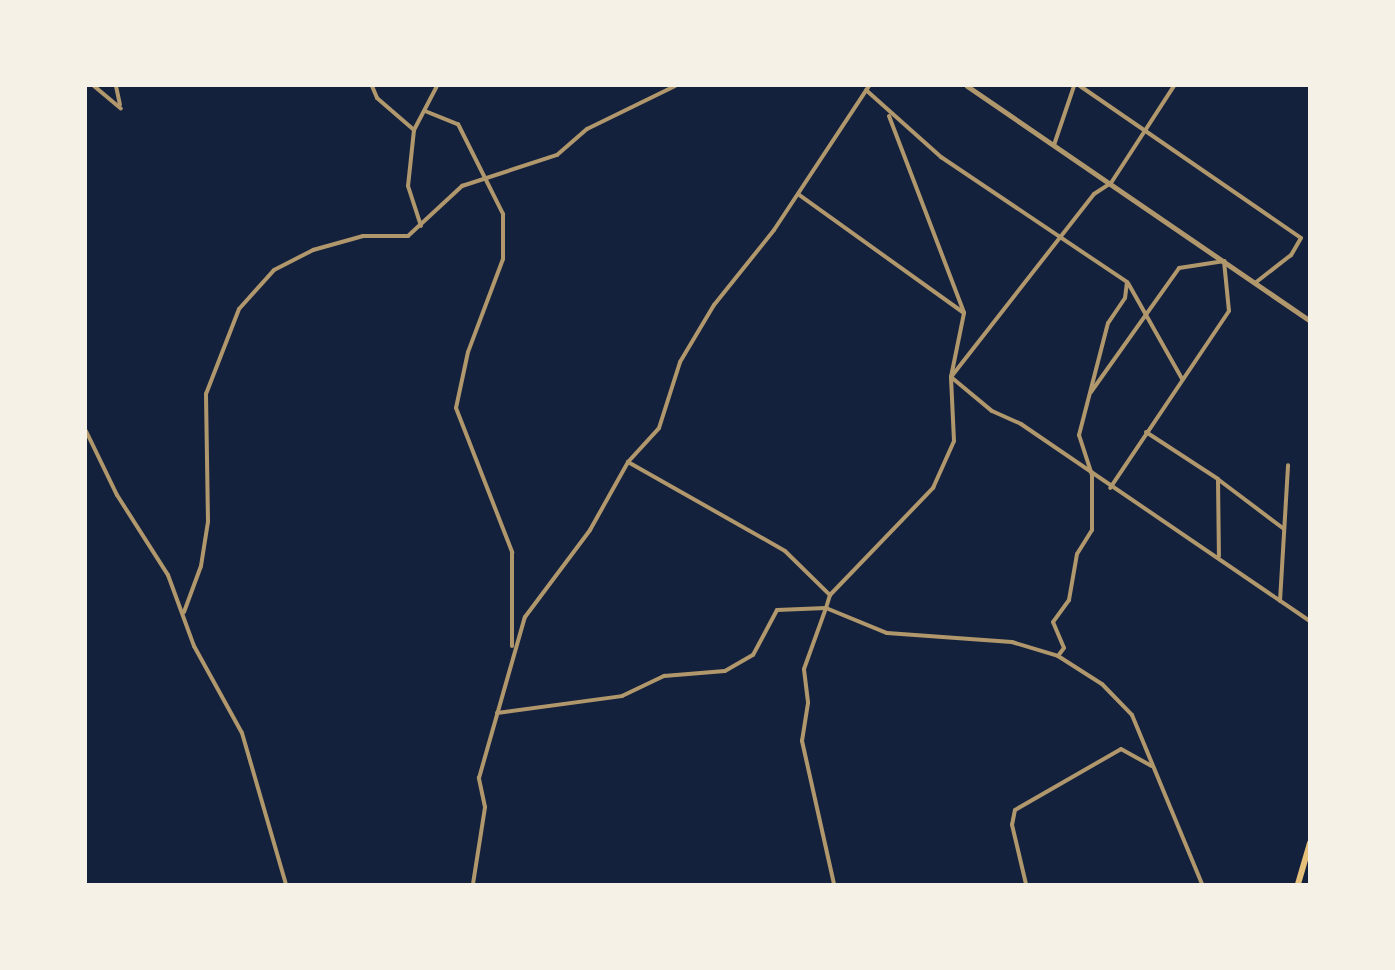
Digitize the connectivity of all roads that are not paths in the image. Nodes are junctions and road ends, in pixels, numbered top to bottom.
1 (94, 86) edge
2 (116, 86) edge
3 (372, 86) edge
4 (437, 86) edge
5 (675, 86) edge
6 (869, 86) edge
7 (967, 86) edge
8 (1074, 86) edge
9 (1080, 86) edge
10 (1174, 86) edge
11 (866, 90) junction
12 (425, 111) junction
13 (888, 114) junction
14 (414, 130) junction
15 (1143, 131) junction
16 (1054, 146) junction
17 (488, 175) junction
18 (1111, 183) junction
19 (798, 194) junction
20 (421, 226) junction
21 (1063, 236) junction
22 (1224, 261) junction
23 (1127, 282) junction
24 (1255, 283) junction
25 (964, 313) junction
26 (1146, 314) junction
27 (1310, 321) edge
28 (951, 377) junction
29 (1182, 380) junction
30 (1089, 394) junction
31 (86, 431) edge
32 (1146, 432) junction
33 (628, 462) junction
34 (1288, 465) dead end
35 (1092, 475) junction
36 (1218, 479) junction
37 (1110, 489) junction
38 (1284, 529) junction
39 (1220, 557) junction
40 (830, 595) junction
41 (1280, 601) junction
42 (826, 608) junction
43 (184, 612) junction
44 (1310, 621) edge
45 (512, 653) junction
46 (1058, 656) junction
47 (496, 713) junction
48 (1153, 767) junction
49 (1310, 843) edge
50 (286, 885) edge
51 (473, 885) edge
52 (834, 885) edge
53 (1026, 885) edge
54 (1202, 885) edge
55 (1298, 885) edge

1 - 2 street
3 - 14 street
4 - 12 street
5 - 17 street
6 - 11 street
7 - 16 street
8 - 16 street
9 - 15 street
10 - 15 street
11 - 13 street
11 - 19 street
12 - 14 street
12 - 17 street
13 - 21 street
13 - 25 street
14 - 20 street
15 - 18 street
15 - 24 street
16 - 18 street
17 - 20 street
17 - 45 street
18 - 21 street
18 - 22 street
19 - 25 street
19 - 33 street
20 - 43 street
21 - 23 street
21 - 28 street
22 - 24 street
22 - 26 street
22 - 29 street
23 - 26 street
23 - 30 street
24 - 27 street
25 - 28 street
26 - 29 street
26 - 30 street
28 - 35 street
28 - 40 street
29 - 32 street
30 - 35 street
31 - 43 street
32 - 36 street
32 - 37 street
33 - 40 street
33 - 45 street
34 - 38 street
35 - 37 street
35 - 46 street
36 - 38 street
36 - 39 street
37 - 39 street
38 - 41 street
39 - 41 street
40 - 42 street
41 - 44 street
42 - 46 street
42 - 47 street
42 - 52 street
43 - 50 street
45 - 47 street
46 - 48 street
47 - 51 street
48 - 53 street
48 - 54 street
49 - 55 main road

